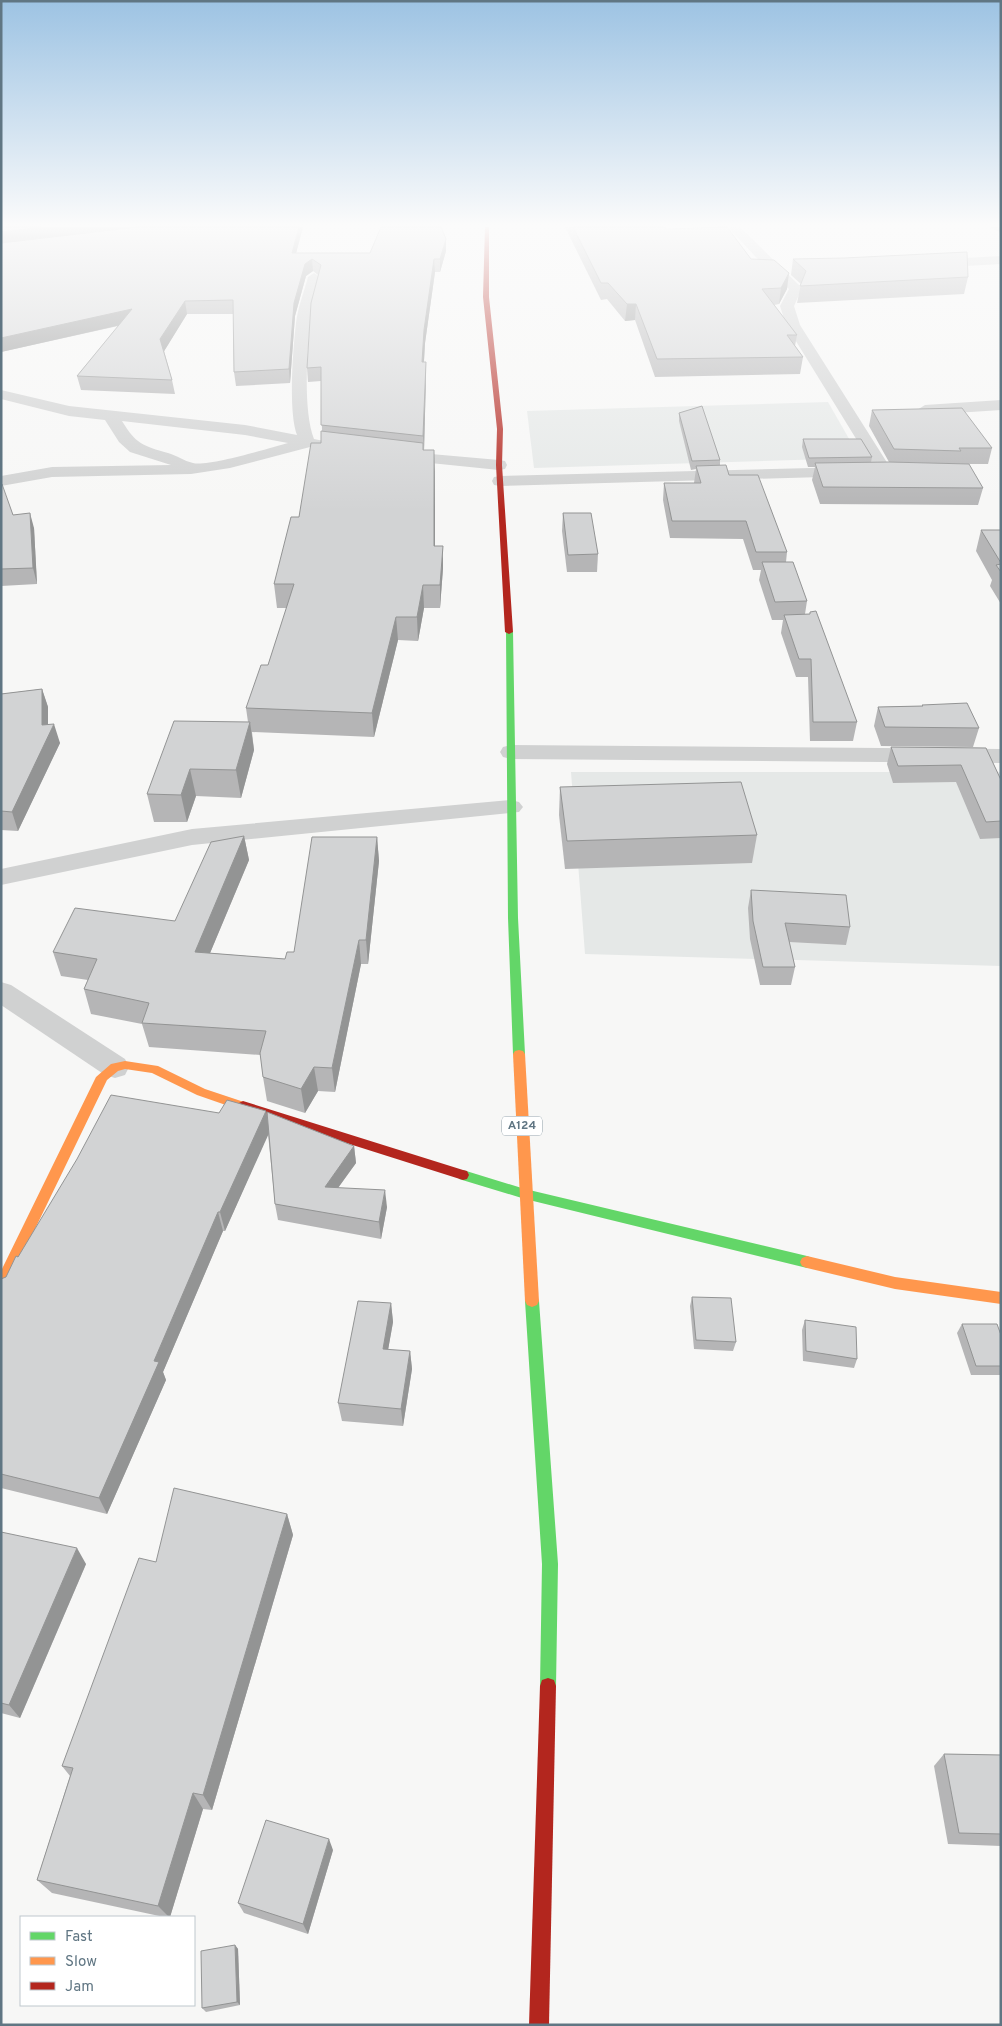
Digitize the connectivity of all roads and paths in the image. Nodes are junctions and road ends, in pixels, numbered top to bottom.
1 (303, 322) edge
2 (489, 322) edge
3 (792, 322) edge
4 (1, 394) edge
5 (1001, 406) edge
6 (906, 411) edge
7 (868, 413) dead end
8 (849, 414) junction
9 (111, 417) junction
10 (308, 443) junction
11 (362, 452) edge
12 (381, 454) edge
13 (191, 469) junction
14 (885, 472) junction
15 (903, 472) edge
16 (500, 473) junction
17 (1, 481) edge
18 (511, 752) junction
19 (1001, 756) edge
20 (510, 807) junction
21 (1, 877) edge
22 (1, 992) edge
23 (115, 1067) junction
24 (525, 1194) junction
25 (1, 1285) edge
26 (1001, 1298) edge
27 (539, 2025) edge

1 - 10 street
2 - 16 main road, A124
3 - 8 street
4 - 9 street
5 - 6 street
7 - 8 street
8 - 14 street
9 - 10 street
9 - 13 street
10 - 11 street
10 - 13 street
12 - 16 street
13 - 17 street
14 - 15 street
14 - 16 street
16 - 18 main road, A124
18 - 19 street
18 - 20 main road, A124
20 - 21 street
20 - 24 main road, A124
22 - 23 street
23 - 24 main road
23 - 25 main road
24 - 26 main road
24 - 27 main road, A124

